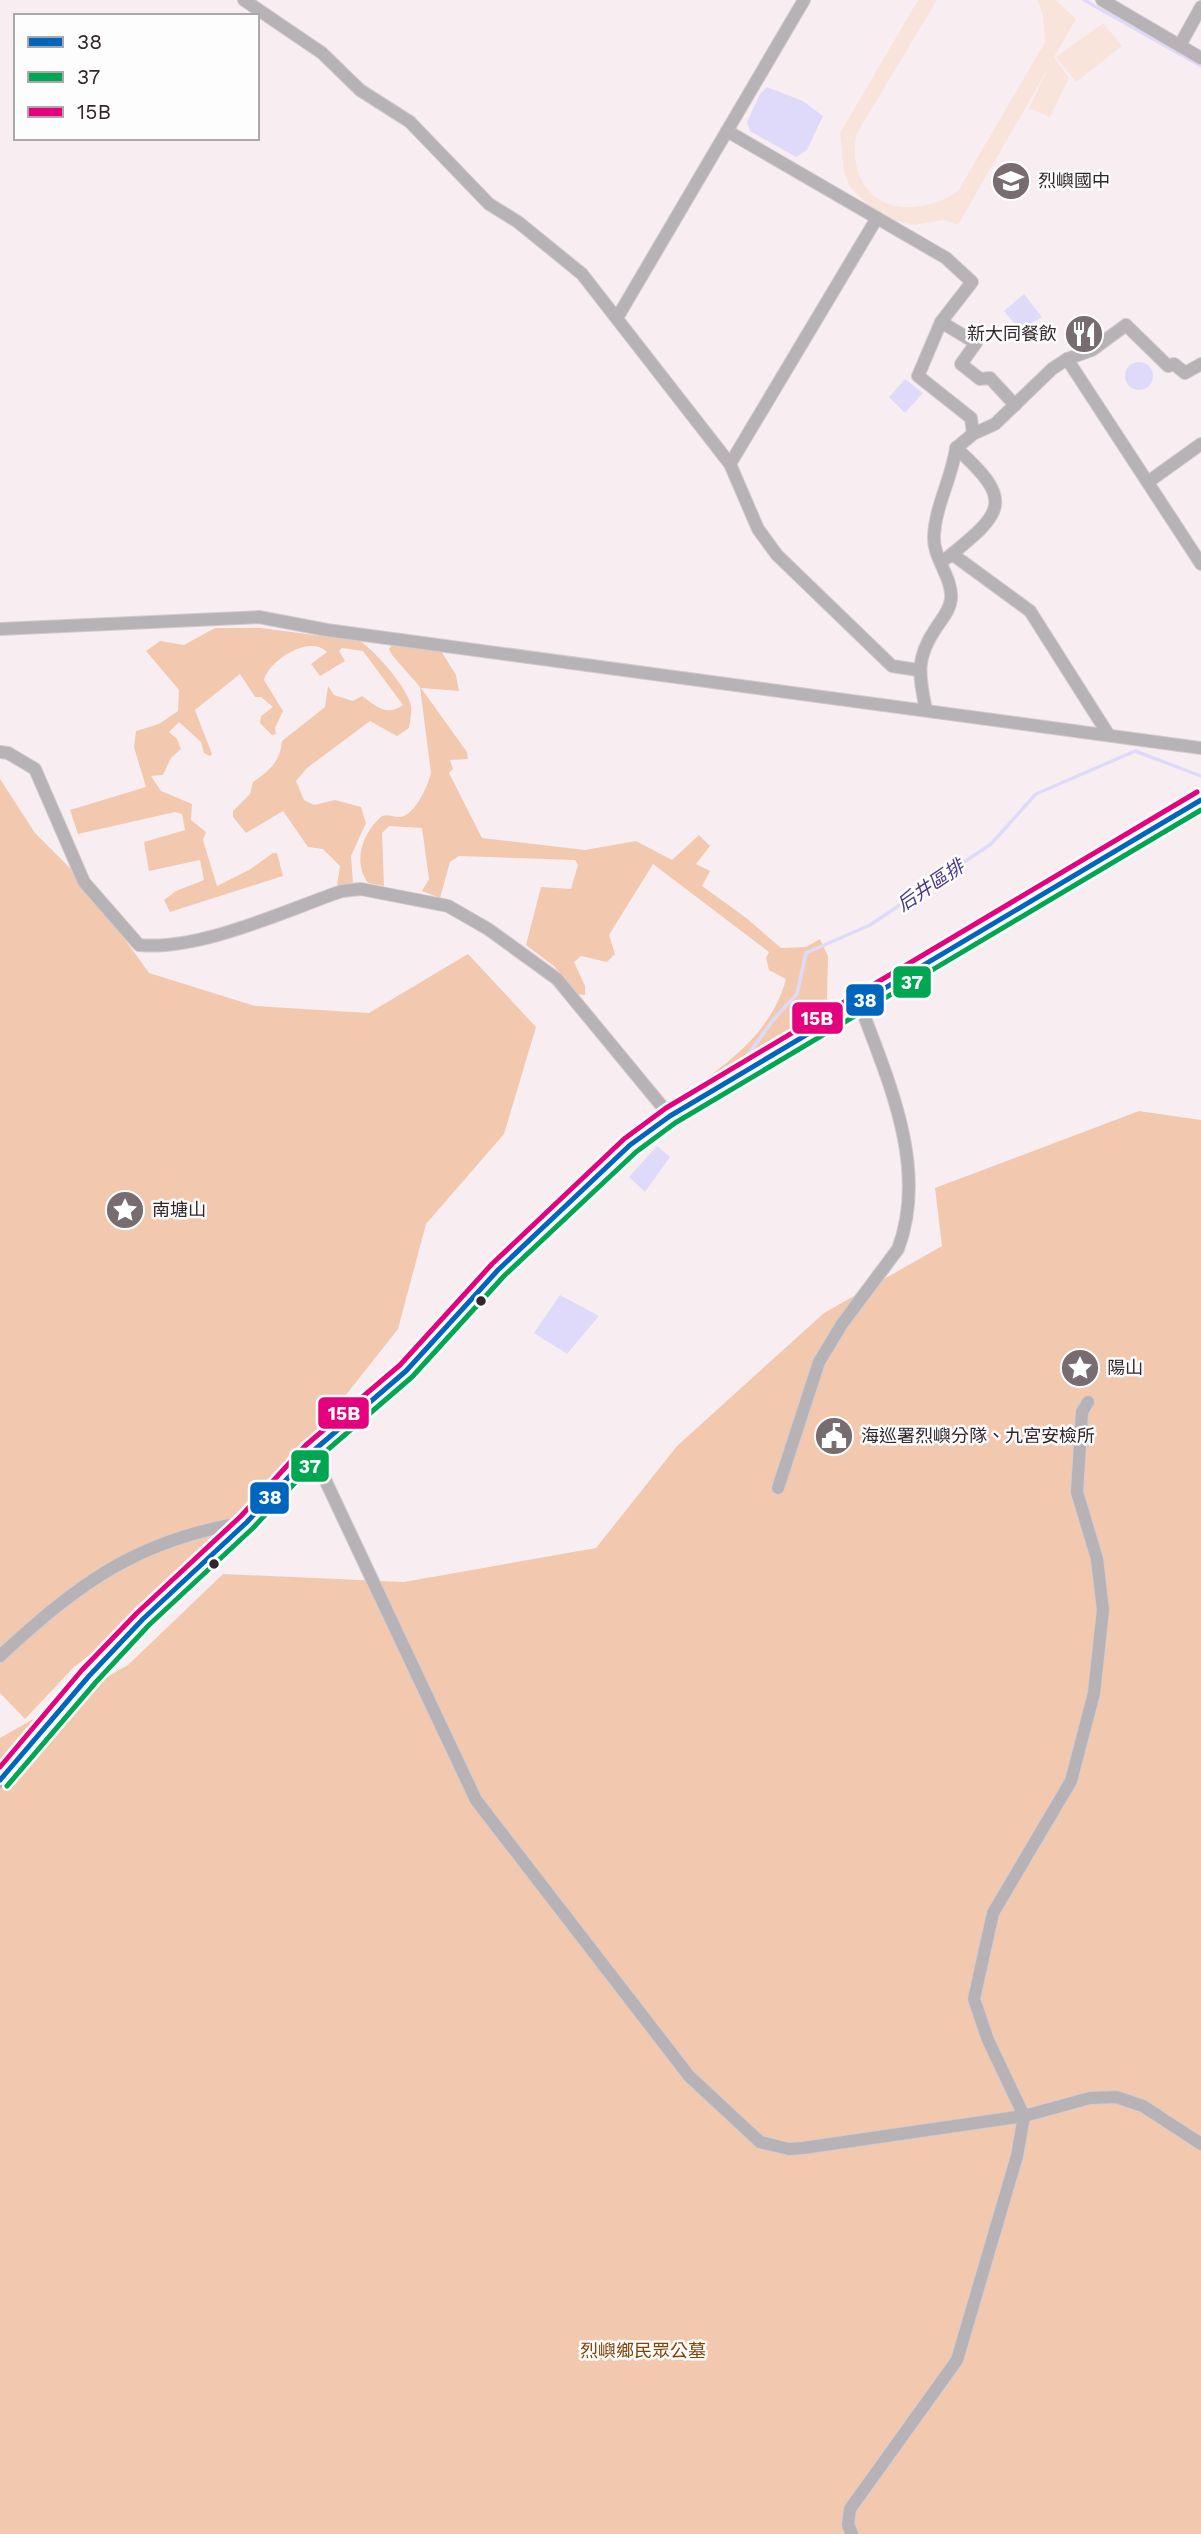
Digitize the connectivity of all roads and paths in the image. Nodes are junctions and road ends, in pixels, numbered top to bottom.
1 (244, 0) edge
2 (804, 0) edge
3 (1102, 0) edge
4 (1201, 7) edge
5 (1180, 45) junction
6 (1201, 58) edge
7 (727, 131) junction
8 (877, 218) junction
9 (617, 318) junction
10 (941, 322) junction
11 (1067, 359) junction
12 (1201, 364) edge
13 (1015, 405) junction
14 (973, 434) junction
15 (1201, 444) edge
16 (956, 448) junction
17 (730, 464) junction
18 (1148, 482) junction
19 (952, 554) junction
20 (1200, 562) edge
21 (941, 563) junction
22 (0, 629) edge
23 (918, 670) junction
24 (926, 710) junction
25 (1108, 734) junction
26 (1201, 748) edge
27 (0, 752) edge
28 (1201, 800) edge
29 (859, 1002) junction
30 (670, 1116) junction
31 (1088, 1402) dead end
32 (312, 1452) junction
33 (778, 1488) dead end
34 (247, 1522) junction
35 (0, 1656) edge
36 (0, 1780) edge
37 (1024, 2116) junction
38 (1201, 2144) edge
39 (852, 2534) edge

1 - 9 street
2 - 7 street
3 - 5 street
4 - 5 street
5 - 6 street
7 - 8 street
7 - 9 street
8 - 10 street
8 - 17 street
9 - 17 street
10 - 13 street
10 - 14 street
11 - 12 street
11 - 13 street
11 - 18 street
13 - 14 street
14 - 16 street
15 - 18 street
16 - 19 street
16 - 21 street
17 - 23 street
18 - 20 street
19 - 21 street
19 - 25 street
21 - 23 street
22 - 24 street
23 - 24 street
24 - 25 street
25 - 26 street
27 - 30 street
28 - 29 main road
29 - 30 main road
29 - 33 street
30 - 32 main road
31 - 37 street
32 - 34 main road
32 - 37 street
34 - 35 street
34 - 36 main road
37 - 38 street
37 - 39 street

